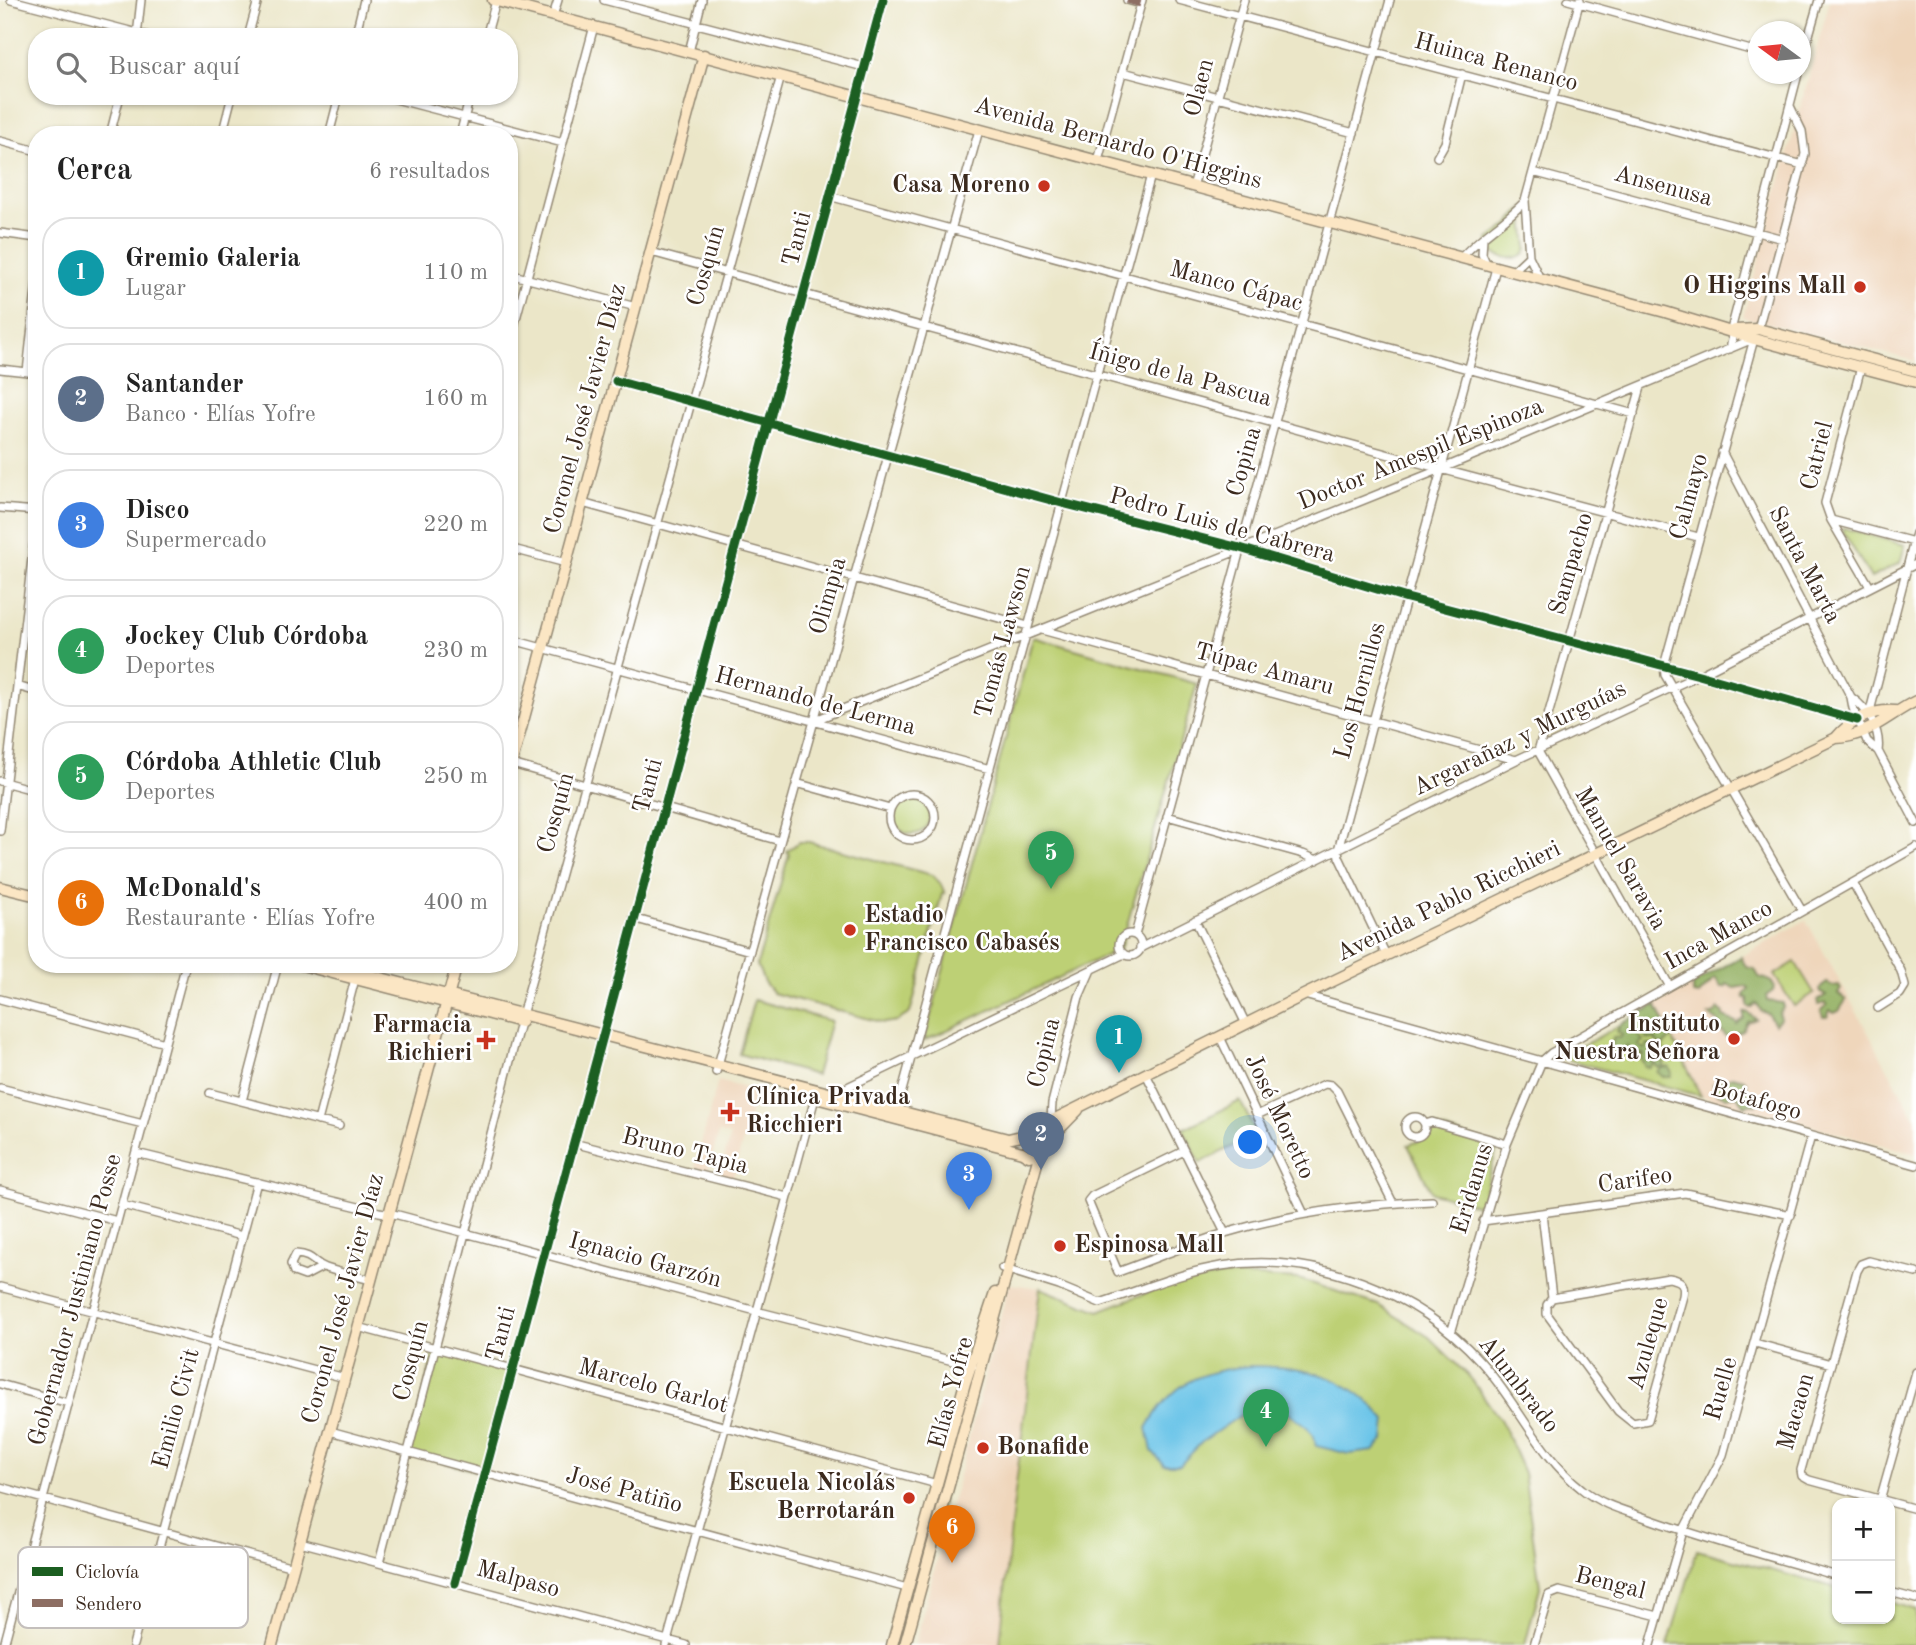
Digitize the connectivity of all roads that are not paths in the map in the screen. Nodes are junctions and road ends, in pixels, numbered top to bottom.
1 (11, 0) edge
2 (141, 0) edge
3 (258, 0) edge
4 (364, 0) edge
5 (494, 0) edge
6 (558, 0) edge
7 (604, 0) edge
8 (702, 0) edge
9 (883, 0) edge
10 (1127, 0) edge
11 (1178, 0) edge
12 (1244, 0) edge
13 (1390, 0) edge
14 (1568, 0) edge
15 (1819, 0) edge
16 (1579, 1) edge
17 (1142, 2) edge
18 (553, 16) junction
19 (1240, 16) junction
20 (696, 24) junction
21 (594, 26) junction
22 (112, 28) edge
23 (138, 28) edge
24 (250, 28) edge
25 (357, 28) edge
26 (488, 28) edge
27 (1811, 28) edge
28 (1748, 49) edge
29 (689, 51) junction
30 (1376, 52) junction
31 (704, 55) junction
32 (864, 67) junction
33 (1123, 72) junction
34 (1462, 74) junction
35 (781, 76) junction
36 (1795, 84) edge
37 (856, 96) junction
38 (1218, 97) junction
39 (1553, 97) junction
40 (118, 105) edge
41 (230, 105) edge
42 (337, 105) edge
43 (419, 105) edge
44 (468, 105) edge
45 (1789, 105) junction
46 (465, 117) junction
47 (112, 126) edge
48 (224, 126) edge
49 (331, 126) edge
50 (462, 126) edge
51 (499, 126) edge
52 (979, 130) junction
53 (518, 131) edge
54 (1354, 133) junction
55 (0, 141) edge
56 (563, 143) junction
57 (28, 149) edge
58 (1437, 156) dead end
59 (1776, 158) junction
60 (1098, 161) junction
61 (1803, 165) junction
62 (1533, 172) junction
63 (1151, 175) junction
64 (1193, 187) junction
65 (829, 196) junction
66 (1525, 201) junction
67 (1331, 222) junction
68 (951, 229) junction
69 (1756, 232) junction
70 (0, 233) edge
71 (28, 237) edge
72 (1483, 237) junction
73 (1783, 239) junction
74 (650, 252) junction
75 (1529, 256) junction
76 (1461, 258) junction
77 (1491, 266) junction
78 (725, 272) junction
79 (1512, 272) junction
80 (518, 276) edge
81 (1123, 276) junction
82 (527, 279) junction
83 (1540, 279) junction
84 (803, 295) junction
85 (636, 307) junction
86 (518, 312) edge
87 (1303, 325) junction
88 (924, 326) junction
89 (1731, 330) junction
90 (1756, 334) junction
91 (1730, 349) junction
92 (28, 363) edge
93 (1861, 367) junction
94 (0, 369) edge
95 (1468, 370) junction
96 (1916, 371) edge
97 (27, 372) joint
98 (1097, 373) junction
99 (616, 381) junction
100 (1916, 382) edge
101 (1641, 387) junction
102 (690, 401) junction
103 (1596, 405) junction
104 (1634, 414) junction
105 (1276, 422) junction
106 (769, 423) junction
107 (1722, 452) junction
108 (888, 455) junction
109 (1441, 469) junction
110 (582, 503) junction
111 (1062, 503) junction
112 (0, 508) edge
113 (28, 512) edge
114 (1606, 512) junction
115 (1831, 520) junction
116 (657, 524) junction
117 (1916, 533) edge
118 (1698, 537) junction
119 (1914, 542) junction
120 (735, 545) junction
121 (1240, 548) junction
122 (518, 550) edge
123 (566, 563) junction
124 (1916, 564) edge
125 (1906, 569) junction
126 (854, 578) junction
127 (1870, 587) junction
128 (1407, 598) junction
129 (28, 605) edge
130 (1812, 619) junction
131 (1028, 626) junction
132 (1041, 629) junction
133 (1025, 636) junction
134 (1570, 640) junction
135 (518, 641) edge
136 (543, 648) junction
137 (1664, 666) junction
138 (617, 668) junction
139 (1207, 674) junction
140 (1699, 675) junction
141 (1672, 686) junction
142 (17, 687) junction
143 (28, 690) edge
144 (696, 690) junction
145 (1852, 697) junction
146 (1916, 701) edge
147 (1895, 711) junction
148 (1869, 715) junction
149 (1373, 720) junction
150 (1857, 720) junction
151 (813, 722) junction
152 (1875, 726) junction
153 (1863, 732) junction
154 (1836, 738) junction
155 (518, 739) edge
156 (1538, 751) junction
157 (1878, 751) junction
158 (1516, 760) junction
159 (990, 769) junction
160 (518, 770) edge
161 (3, 781) edge
162 (796, 783) junction
163 (584, 786) junction
164 (28, 788) edge
165 (1730, 788) junction
166 (663, 808) junction
167 (890, 809) junction
168 (1167, 816) junction
169 (1916, 823) edge
170 (0, 831) edge
171 (780, 841) junction
172 (1916, 847) edge
173 (1338, 850) junction
174 (1595, 854) junction
175 (1317, 860) junction
176 (0, 881) edge
177 (1853, 883) junction
178 (0, 887) edge
179 (28, 888) edge
180 (28, 894) edge
181 (1802, 911) junction
182 (633, 919) junction
183 (1195, 920) junction
184 (1135, 935) junction
185 (1140, 948) junction
186 (750, 951) junction
187 (1124, 954) junction
188 (1386, 955) junction
189 (1090, 971) junction
190 (184, 973) edge
191 (276, 973) edge
192 (332, 973) edge
193 (356, 973) edge
194 (454, 973) edge
195 (355, 979) junction
196 (1073, 979) junction
197 (1669, 985) junction
198 (1304, 995) junction
199 (1079, 998) junction
200 (0, 999) edge
201 (447, 1000) junction
202 (1878, 1008) dead end
203 (521, 1018) junction
204 (1246, 1024) junction
205 (1220, 1037) junction
206 (601, 1039) junction
207 (165, 1044) junction
208 (912, 1055) junction
209 (1542, 1061) junction
210 (716, 1069) junction
211 (1146, 1074) junction
212 (0, 1088) edge
213 (210, 1093) dead end
214 (831, 1095) junction
215 (815, 1098) junction
216 (242, 1101) junction
217 (1082, 1106) junction
218 (896, 1115) junction
219 (1257, 1115) junction
220 (1051, 1119) junction
221 (318, 1121) junction
222 (144, 1124) junction
223 (1424, 1124) dead end
224 (339, 1126) dead end
225 (1032, 1131) junction
226 (1021, 1136) junction
227 (1811, 1136) junction
228 (573, 1143) junction
229 (1507, 1144) junction
230 (1042, 1149) junction
231 (1184, 1151) junction
232 (136, 1153) junction
233 (1023, 1153) junction
234 (1916, 1165) edge
235 (257, 1182) junction
236 (0, 1190) edge
237 (787, 1198) junction
238 (1432, 1201) dead end
239 (1393, 1203) junction
240 (122, 1205) junction
241 (390, 1212) junction
242 (1542, 1213) junction
243 (1304, 1214) junction
244 (1791, 1215) junction
245 (117, 1221) junction
246 (1483, 1221) junction
247 (465, 1232) junction
248 (1225, 1233) junction
249 (242, 1236) junction
250 (543, 1253) junction
251 (322, 1268) dead end
252 (1005, 1269) junction
253 (1916, 1273) edge
254 (371, 1280) junction
255 (0, 1287) edge
256 (1552, 1298) junction
257 (756, 1311) junction
258 (93, 1312) junction
259 (358, 1327) junction
260 (1451, 1333) junction
261 (1755, 1343) junction
262 (213, 1344) junction
263 (435, 1348) junction
264 (1831, 1364) junction
265 (975, 1366) junction
266 (512, 1369) junction
267 (1916, 1371) edge
268 (345, 1378) junction
269 (0, 1384) edge
270 (68, 1403) junction
271 (724, 1426) junction
272 (330, 1432) junction
273 (408, 1452) junction
274 (484, 1473) junction
275 (937, 1484) junction
276 (0, 1487) edge
277 (1873, 1498) edge
278 (1881, 1498) edge
279 (43, 1499) junction
280 (1895, 1504) edge
281 (1916, 1509) edge
282 (696, 1531) junction
283 (1683, 1531) junction
284 (164, 1532) junction
285 (300, 1542) junction
286 (30, 1547) edge
287 (160, 1547) edge
288 (219, 1547) edge
289 (248, 1555) edge
290 (379, 1563) junction
291 (293, 1567) junction
292 (1832, 1575) edge
293 (455, 1583) junction
294 (907, 1588) junction
295 (18, 1593) edge
296 (1895, 1593) edge
297 (1916, 1599) edge
298 (1658, 1616) junction
299 (139, 1628) edge
300 (666, 1643) edge
301 (4, 1645) edge
302 (134, 1645) edge
303 (272, 1645) edge
304 (686, 1645) edge
305 (891, 1645) edge
306 (905, 1645) edge
307 (1534, 1645) edge
308 (1650, 1645) edge

1 - 22 street
2 - 23 street
3 - 24 street
4 - 25 street
5 - 18 main road, Avenida Bernardo O'Higgins
5 - 26 street
6 - 18 street
7 - 20 street
8 - 20 street
9 - 32 street, Tanti
10 - 17 street
11 - 19 street, Huinca Renanco
12 - 19 street, Olaen
13 - 30 street, Copina
14 - 16 street
15 - 27 street
16 - 28 street
16 - 39 street
17 - 33 street
18 - 21 main road, Avenida Bernardo O'Higgins
19 - 30 street, Huinca Renanco
19 - 38 street, Olaen
20 - 29 street
20 - 32 street
21 - 29 main road, Avenida Bernardo O'Higgins
21 - 56 street
29 - 31 main road, Avenida Bernardo O'Higgins
30 - 34 street, Huinca Renanco
30 - 54 street, Copina
31 - 35 main road, Avenida Bernardo O'Higgins
31 - 74 main road, Coronel José Javier Díaz
32 - 37 street, Tanti
33 - 38 street
33 - 60 street
34 - 39 street, Huinca Renanco
34 - 58 street
35 - 37 main road, Avenida Bernardo O'Higgins
35 - 78 street, Cosquín
36 - 45 street
37 - 52 main road, Avenida Bernardo O'Higgins
37 - 65 street, Tanti
38 - 54 street
38 - 64 street, Olaen
39 - 59 street, Huinca Renanco
39 - 62 street
40 - 47 street
41 - 48 street
42 - 49 street
43 - 46 street
44 - 46 street
45 - 59 street
45 - 61 street, Calmayo
46 - 50 street
46 - 51 street
52 - 60 main road, Avenida Bernardo O'Higgins
52 - 68 street, Olimpia
53 - 56 street
54 - 67 street, Copina
55 - 57 street
56 - 82 street
59 - 61 street, Huinca Renanco
59 - 69 street
60 - 63 main road, Avenida Bernardo O'Higgins
61 - 73 street, Calmayo
62 - 66 street
62 - 69 street, Ansenusa
63 - 64 main road, Avenida Bernardo O'Higgins
63 - 81 street, Tomás Lawson
64 - 67 main road, Avenida Bernardo O'Higgins
65 - 68 street, Manco Cápac
65 - 84 street, Tanti
66 - 72 street
66 - 75 street
67 - 76 main road, Avenida Bernardo O'Higgins
67 - 87 street, Copina
68 - 81 street, Manco Cápac
68 - 88 street, Olimpia
69 - 73 street, Ansenusa
69 - 89 street
70 - 71 street
72 - 76 street
72 - 77 street, Los Hornillos
73 - 90 street, Calmayo
74 - 78 street, Íñigo de la Pascua
74 - 85 main road, Coronel José Javier Díaz
75 - 79 street
75 - 83 street
76 - 77 main road, Avenida Bernardo O'Higgins
77 - 79 main road, Avenida Bernardo O'Higgins
77 - 95 street, Los Hornillos
78 - 84 street, Íñigo de la Pascua
78 - 102 street, Cosquín
79 - 83 main road, Avenida Bernardo O'Higgins
80 - 82 street
81 - 87 street, Manco Cápac
81 - 98 street, Tomás Lawson
82 - 85 street
82 - 86 street
83 - 89 main road, Avenida Bernardo O'Higgins
84 - 88 street, Íñigo de la Pascua
84 - 106 street, Tanti
85 - 99 main road, Coronel José Javier Díaz
87 - 95 street, Manco Cápac
87 - 105 street, Copina
88 - 98 street, Íñigo de la Pascua
88 - 108 street, Olimpia
89 - 90 main road, Avenida Bernardo O'Higgins
89 - 91 street
90 - 91 street, Doctor Amespil Espinoza
90 - 93 main road, Avenida Bernardo O'Higgins
90 - 96 main road, Avenida Bernardo O'Higgins
90 - 107 street, Calmayo
91 - 101 street, Doctor Amespil Espinoza
92 - 97 street
93 - 100 main road, Avenida Bernardo O'Higgins
93 - 115 street, Catriel
94 - 97 street
95 - 103 street, Manco Cápac
95 - 109 street, Los Hornillos
98 - 105 street, Íñigo de la Pascua
98 - 111 street, Tomás Lawson
99 - 102 street, Pedro Luis de Cabrera
99 - 110 main road, Coronel José Javier Díaz
101 - 103 street, Doctor Amespil Espinoza
101 - 104 street, Sampacho
102 - 106 street, Pedro Luis de Cabrera
102 - 116 street, Cosquín
103 - 104 street, Manco Cápac
103 - 109 street, Doctor Amespil Espinoza
104 - 114 street, Sampacho
105 - 109 street, Íñigo de la Pascua
105 - 121 street, Copina
106 - 108 street, Pedro Luis de Cabrera
106 - 120 street, Tanti
107 - 118 street, Calmayo
107 - 130 street, Santa Marta
108 - 111 street, Pedro Luis de Cabrera
108 - 126 street, Olimpia
109 - 114 street, Íñigo de la Pascua
109 - 121 street, Doctor Amespil Espinoza
109 - 128 street, Los Hornillos
110 - 116 street
110 - 123 main road, Coronel José Javier Díaz
111 - 121 street, Pedro Luis de Cabrera
111 - 131 street, Tomás Lawson
112 - 113 street
114 - 118 street, Íñigo de la Pascua
114 - 134 street, Sampacho
115 - 119 street
115 - 127 street, Catriel
116 - 120 street
116 - 138 street, Cosquín
117 - 119 street
118 - 137 street, Calmayo
119 - 125 street
120 - 126 street
120 - 144 street, Tanti
121 - 128 street, Pedro Luis de Cabrera
121 - 132 street, Doctor Amespil Espinoza
121 - 139 street, Copina
122 - 123 street
123 - 136 main road, Coronel José Javier Díaz
124 - 125 street, Argarañaz y Murguías
125 - 127 street, Argarañaz y Murguías
125 - 148 street
126 - 131 street
126 - 151 street, Olimpia
127 - 130 street, Argarañaz y Murguías
128 - 134 street, Pedro Luis de Cabrera
128 - 149 street, Los Hornillos
129 - 142 street
130 - 140 street, Argarañaz y Murguías
130 - 145 street, Santa Marta
131 - 133 street, Tomás Lawson
132 - 133 street, Doctor Amespil Espinoza
132 - 139 street, Túpac Amaru
133 - 151 street, Doctor Amespil Espinoza
133 - 159 street, Tomás Lawson
134 - 137 street, Pedro Luis de Cabrera
134 - 156 street, Sampacho
135 - 136 street, Hernando de Lerma
136 - 138 street, Hernando de Lerma
136 - 155 main road, Coronel José Javier Díaz
137 - 140 street, Pedro Luis de Cabrera
137 - 141 street
138 - 144 street, Hernando de Lerma
138 - 163 street, Cosquín
139 - 149 street, Túpac Amaru
139 - 168 street, Copina
140 - 141 street, Argarañaz y Murguías
140 - 150 street, Pedro Luis de Cabrera
141 - 156 street, Argarañaz y Murguías
141 - 165 street
142 - 143 street
142 - 161 street
144 - 151 street, Hernando de Lerma
144 - 166 street, Tanti
145 - 148 street, Santa Marta
145 - 150 street, Santa Marta
146 - 147 main road, Avenida Pablo Ricchieri
147 - 148 main road, Avenida Pablo Ricchieri
147 - 152 main road, Avenida Pablo Ricchieri
148 - 150 main road, Avenida Pablo Ricchieri
148 - 152 street, Santa Marta
149 - 158 street, Túpac Amaru
149 - 173 street, Los Hornillos
150 - 153 street, Santa Marta
150 - 154 main road, Avenida Pablo Ricchieri
151 - 159 street, Hernando de Lerma
151 - 162 street, Olimpia
152 - 153 main road, Avenida Pablo Ricchieri
152 - 157 street, Santa Marta
153 - 154 main road, Avenida Pablo Ricchieri
153 - 157 street, Santa Marta
154 - 165 main road, Avenida Pablo Ricchieri
156 - 158 street, Argarañaz y Murguías
156 - 174 street, Manuel Saravia
157 - 169 street, Santa Marta
158 - 173 street, Argarañaz y Murguías
159 - 208 street, Tomás Lawson
160 - 163 street
161 - 164 street
161 - 170 street
162 - 167 street
162 - 171 street, Olimpia
163 - 166 street
163 - 203 street, Cosquín
165 - 174 main road, Avenida Pablo Ricchieri
165 - 181 street
166 - 171 street
166 - 182 street, Tanti
167 - 167 street
168 - 175 street
168 - 184 street, Copina
171 - 186 street, Olimpia
172 - 177 street, Inca Manco
173 - 175 street, Argarañaz y Murguías
173 - 188 street
174 - 188 main road, Avenida Pablo Ricchieri
174 - 197 street, Manuel Saravia
175 - 183 street, Argarañaz y Murguías
176 - 179 main road
177 - 181 street, Inca Manco
177 - 202 street
178 - 180 main road
181 - 197 street, Inca Manco
182 - 186 street
182 - 206 street, Tanti
183 - 185 street, Argarañaz y Murguías
183 - 204 street, José Moretto
184 - 185 street
184 - 187 street
185 - 187 street
186 - 210 street, Olimpia
187 - 189 street
188 - 198 main road, Avenida Pablo Ricchieri
189 - 196 street
189 - 199 street, Copina
190 - 207 street, Gobernador Justiniano Posse
191 - 216 street
192 - 195 main road
193 - 201 main road
194 - 201 main road, Coronel José Javier Díaz
195 - 201 main road
195 - 221 street
196 - 199 street, Copina
196 - 208 street
197 - 209 street, Inca Manco
198 - 204 main road, Avenida Pablo Ricchieri
198 - 209 street, Botafogo
199 - 220 street, Copina
200 - 207 street
201 - 203 main road
201 - 241 main road, Coronel José Javier Díaz
203 - 206 main road
203 - 247 street, Cosquín
204 - 205 main road, Avenida Pablo Ricchieri
205 - 211 main road, Avenida Pablo Ricchieri
205 - 219 street, José Moretto
206 - 210 main road
206 - 228 street, Tanti
207 - 222 street, Gobernador Justiniano Posse
208 - 214 street
208 - 218 street, Tomás Lawson
209 - 227 street, Botafogo
209 - 229 street, Eridanus
210 - 214 main road
210 - 215 main road
211 - 217 main road, Avenida Pablo Ricchieri
211 - 231 street
212 - 222 street
213 - 216 street
214 - 215 street
214 - 218 main road
215 - 218 main road
215 - 237 street
216 - 221 street
217 - 220 main road, Avenida Pablo Ricchieri
217 - 230 main road, Avenida Pablo Ricchieri
218 - 226 main road
218 - 233 main road
219 - 239 street
219 - 243 street, José Moretto
220 - 225 main road, Avenida Pablo Ricchieri
221 - 224 street
222 - 232 street, Gobernador Justiniano Posse
223 - 229 street
225 - 226 main road
225 - 230 main road
226 - 233 main road
227 - 234 street, Botafogo
227 - 244 street, Ruelle
228 - 237 street, Bruno Tapia
228 - 250 street, Tanti
229 - 246 street, Eridanus
230 - 233 main road
230 - 252 main road, Elías Yofre
231 - 248 street
231 - 248 street
232 - 235 street, Ignacio Garzón
232 - 240 street, Gobernador Justiniano Posse
233 - 252 main road, Elías Yofre
235 - 241 street, Ignacio Garzón
235 - 249 street, Emilio Civit
236 - 245 street
237 - 257 street
238 - 239 street
239 - 243 street
240 - 245 street, Gobernador Justiniano Posse
240 - 249 street
241 - 247 street, Ignacio Garzón
241 - 254 main road, Coronel José Javier Díaz
242 - 244 street, Carifeo
242 - 246 street, Carifeo
242 - 256 street, Azuleque
243 - 248 street
244 - 261 street, Ruelle
245 - 258 street, Gobernador Justiniano Posse
246 - 260 street, Eridanus
247 - 250 street, Ignacio Garzón
247 - 263 street, Cosquín
249 - 262 street, Emilio Civit
250 - 257 street, Ignacio Garzón
250 - 266 street, Tanti
251 - 254 street
252 - 260 street, Alumbrado
252 - 265 main road, Elías Yofre
253 - 264 street, Macaon
254 - 259 main road, Coronel José Javier Díaz
255 - 258 street
256 - 256 street, Azuleque
257 - 265 street, Ignacio Garzón
257 - 271 street
258 - 262 street
258 - 270 street, Gobernador Justiniano Posse
259 - 263 street, Marcelo Garlot
259 - 268 main road, Coronel José Javier Díaz
260 - 283 street, Alumbrado
261 - 264 street, Macaon
261 - 283 street, Ruelle
262 - 268 street
262 - 284 street, Emilio Civit
263 - 266 street, Marcelo Garlot
263 - 273 street, Cosquín
264 - 277 street, Macaon
265 - 275 main road, Elías Yofre
265 - 306 main road, Elías Yofre
266 - 271 street, Marcelo Garlot
266 - 274 street, Tanti
267 - 278 street
268 - 272 main road, Coronel José Javier Díaz
269 - 270 street
270 - 279 street, Gobernador Justiniano Posse
271 - 275 street, Marcelo Garlot
271 - 282 street
272 - 273 street, José Patiño
272 - 285 main road, Coronel José Javier Díaz
273 - 274 street, José Patiño
273 - 290 street, Cosquín
274 - 282 street, José Patiño
274 - 293 street, Tanti
275 - 294 main road, Elías Yofre
276 - 279 street
279 - 284 street
279 - 286 street, Gobernador Justiniano Posse
280 - 281 street, Macaon
282 - 294 street, José Patiño
282 - 300 street
283 - 292 street, Alumbrado
283 - 298 street, Ruelle
284 - 287 street, Emilio Civit
284 - 288 street
285 - 290 street, Malpaso
285 - 291 main road, Coronel José Javier Díaz
289 - 291 street
290 - 293 street, Malpaso
291 - 303 main road, Coronel José Javier Díaz
293 - 300 street, Malpaso
294 - 305 main road, Elías Yofre
295 - 301 street, Gobernador Justiniano Posse
296 - 297 street
298 - 307 street, Bengal
298 - 308 street, Ruelle
299 - 302 street, Emilio Civit
300 - 304 street, Malpaso

